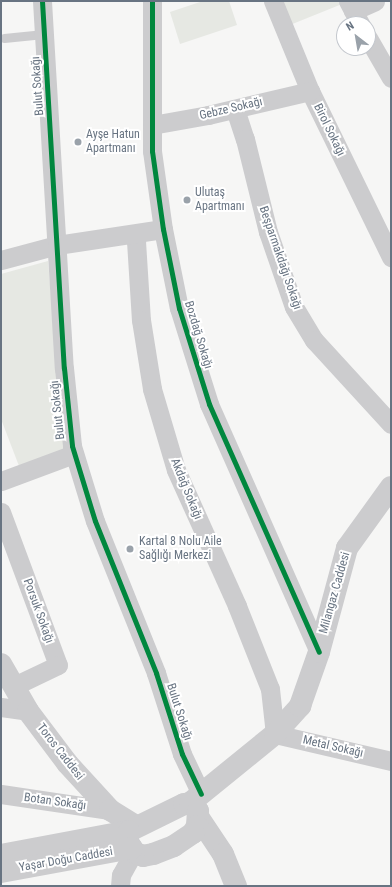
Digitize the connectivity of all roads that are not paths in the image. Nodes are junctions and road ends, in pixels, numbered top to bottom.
1 (42, 1) edge
2 (152, 1) edge
3 (273, 1) edge
4 (375, 1) edge
5 (354, 12) edge
6 (44, 34) junction
7 (4, 38) dead end
8 (376, 52) edge
9 (391, 78) edge
10 (310, 91) junction
11 (235, 109) junction
12 (152, 125) junction
13 (163, 230) junction
14 (133, 234) junction
15 (57, 245) junction
16 (391, 257) edge
17 (1, 260) edge
18 (391, 424) edge
19 (74, 454) junction
20 (1, 481) edge
21 (391, 487) edge
22 (1, 512) edge
23 (319, 652) junction
24 (1, 664) edge
25 (14, 686) junction
26 (1, 707) edge
27 (28, 711) junction
28 (275, 734) junction
29 (391, 761) edge
30 (1, 794) edge
31 (110, 810) junction
32 (196, 812) junction
33 (133, 839) junction
34 (1, 855) edge
35 (1, 872) edge
36 (120, 886) edge
37 (236, 886) edge

1 - 6 street, Bulut Sokağı
2 - 12 street, Bozdağ Sokağı
3 - 10 street, Birol Sokağı
4 - 5 street
6 - 7 lane
6 - 15 street, Bulut Sokağı
8 - 9 street
10 - 11 street, Gebze Sokağı
10 - 16 street, Birol Sokağı
11 - 12 street, Gebze Sokağı
11 - 18 street, Beşparmakdağı Sokağı
12 - 13 street, Bozdağ Sokağı
13 - 14 street
13 - 23 street, Bozdağ Sokağı
14 - 15 street
14 - 28 street, Akdağ Sokağı
15 - 17 street
15 - 19 street, Bulut Sokağı
19 - 20 street
19 - 32 street, Bulut Sokağı
21 - 23 street, Milangaz Caddesi
22 - 25 street, Porsuk Sokağı
23 - 28 street, Milangaz Caddesi
24 - 25 street, Toros Caddesi
25 - 27 street, Toros Caddesi
26 - 27 street
27 - 31 street, Toros Caddesi
28 - 29 street, Metal Sokağı
28 - 32 street, Milangaz Caddesi
30 - 31 street, Botan Sokağı
31 - 33 street, Toros Caddesi
32 - 33 street
32 - 33 street
32 - 37 street
33 - 34 street, Yaşar Doğu Caddesi
33 - 35 street, Yaşar Doğu Caddesi
33 - 36 street

